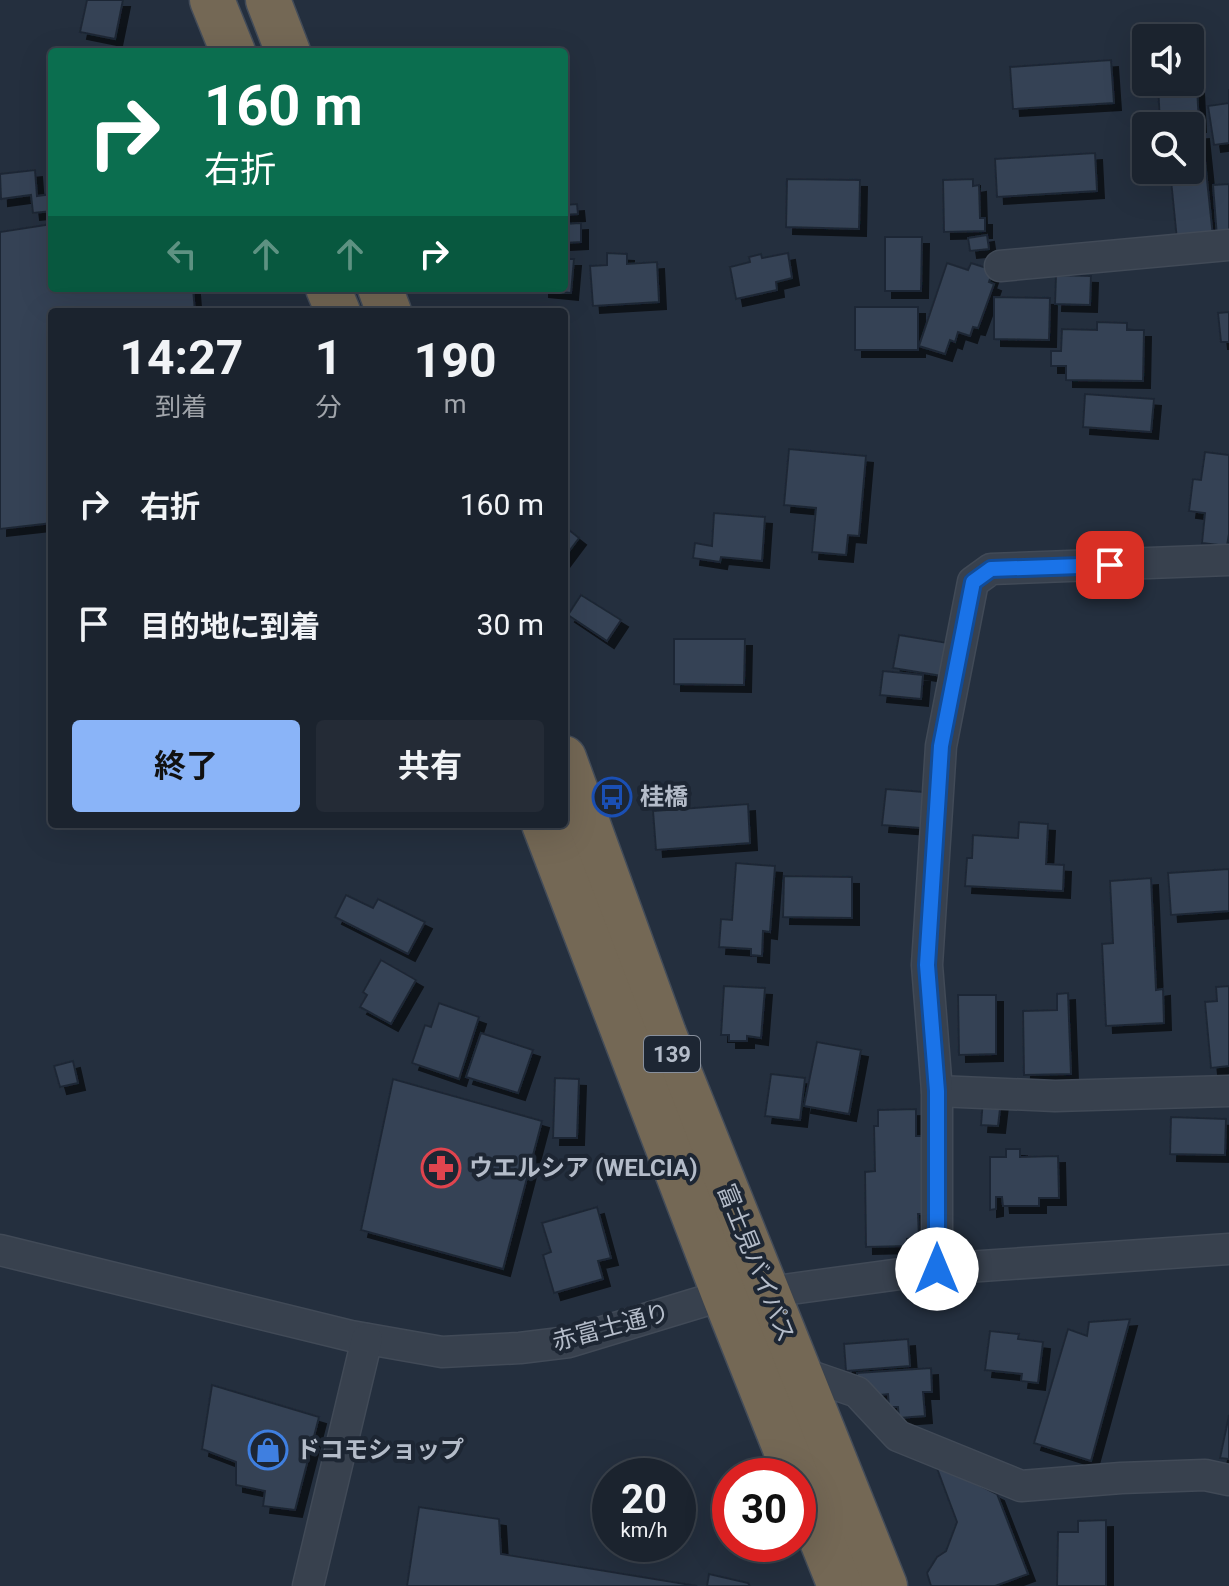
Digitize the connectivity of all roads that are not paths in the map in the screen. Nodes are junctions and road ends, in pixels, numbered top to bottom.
1 (212, 0) edge
2 (268, 0) edge
3 (231, 48) edge
4 (286, 48) edge
5 (1229, 245) edge
6 (1000, 266) dead end
7 (1229, 560) edge
8 (568, 769) edge
9 (546, 828) edge
10 (937, 1091) junction
11 (1229, 1091) edge
12 (1229, 1249) edge
13 (0, 1250) edge
14 (937, 1269) junction
15 (769, 1292) junction
16 (724, 1295) junction
17 (367, 1339) junction
18 (799, 1372) junction
19 (789, 1458) edge
20 (1229, 1480) edge
21 (816, 1526) edge
22 (308, 1586) edge
23 (840, 1586) edge
24 (885, 1586) edge

1 - 3 highway
2 - 4 highway
5 - 6 street
7 - 10 street
8 - 15 highway, 富士見バイパス / 139
9 - 16 highway, 富士見バイパス / 139
10 - 11 street
10 - 14 street
12 - 14 street, 赤富士通り
13 - 17 street, 赤富士通り
14 - 15 street, 赤富士通り
15 - 16 street, 赤富士通り
15 - 18 highway, 富士見バイパス / 139
16 - 17 street, 赤富士通り
16 - 19 highway, 富士見バイパス / 139
17 - 22 street
18 - 20 street
18 - 24 highway, 富士見バイパス / 139
21 - 23 highway, 富士見バイパス / 139

